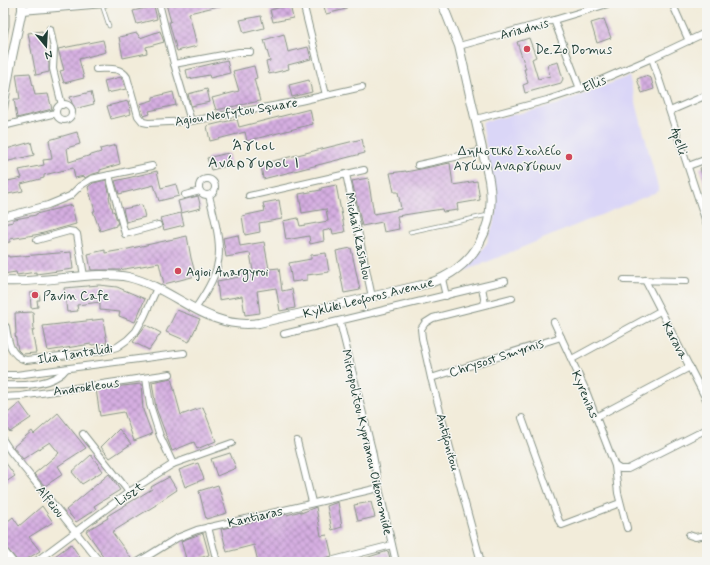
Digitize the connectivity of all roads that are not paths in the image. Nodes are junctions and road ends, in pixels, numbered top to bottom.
1 (103, 3) edge
2 (159, 3) edge
3 (303, 3) edge
4 (442, 3) edge
5 (612, 3) edge
6 (672, 3) edge
7 (22, 6) edge
8 (554, 20) junction
9 (109, 26) dead end
10 (50, 29) dead end
11 (707, 32) edge
12 (689, 41) junction
13 (459, 46) junction
14 (250, 52) dead end
15 (652, 58) junction
16 (174, 64) junction
17 (96, 69) dead end
18 (362, 87) dead end
19 (580, 89) junction
20 (326, 95) junction
21 (707, 96) edge
22 (62, 105) junction
23 (3, 108) edge
24 (670, 111) junction
25 (56, 113) junction
26 (476, 119) junction
27 (191, 121) junction
28 (3, 126) edge
29 (483, 151) junction
30 (707, 159) edge
31 (152, 166) dead end
32 (418, 166) dead end
33 (688, 166) junction
34 (364, 170) dead end
35 (346, 174) junction
36 (109, 175) junction
37 (200, 191) junction
38 (185, 195) dead end
39 (209, 195) junction
40 (248, 196) dead end
41 (490, 215) junction
42 (3, 217) edge
43 (707, 224) edge
44 (158, 225) dead end
45 (410, 232) dead end
46 (37, 240) dead end
47 (84, 276) junction
48 (442, 279) junction
49 (624, 280) dead end
50 (645, 280) junction
51 (3, 281) edge
52 (505, 281) dead end
53 (686, 281) dead end
54 (482, 287) junction
55 (157, 288) junction
56 (446, 296) junction
57 (372, 297) junction
58 (512, 298) dead end
59 (486, 304) junction
60 (196, 309) junction
61 (660, 311) junction
62 (340, 322) junction
63 (554, 322) dead end
64 (6, 327) dead end
65 (284, 334) dead end
66 (561, 337) junction
67 (184, 352) dead end
68 (572, 359) junction
69 (690, 367) junction
70 (66, 369) junction
71 (170, 374) dead end
72 (3, 375) edge
73 (146, 378) junction
74 (431, 378) junction
75 (53, 379) junction
76 (3, 385) edge
77 (52, 390) junction
78 (3, 397) edge
79 (707, 401) edge
80 (596, 417) junction
81 (522, 418) dead end
82 (707, 429) edge
83 (83, 434) dead end
84 (3, 440) edge
85 (297, 441) dead end
86 (232, 443) dead end
87 (173, 464) junction
88 (615, 466) junction
89 (379, 488) junction
90 (129, 492) junction
91 (312, 502) junction
92 (620, 503) junction
93 (208, 527) junction
94 (627, 528) dead end
95 (76, 531) junction
96 (689, 535) dead end
97 (707, 535) edge
98 (392, 545) junction
99 (3, 552) edge
100 (331, 561) edge
101 (12, 562) edge
102 (35, 562) edge
103 (100, 562) edge
104 (138, 562) edge
105 (217, 562) edge
106 (396, 562) edge
107 (481, 562) edge

1 - 7 street
1 - 9 lane
2 - 16 street
3 - 20 street
4 - 13 street, Kykliki Leoforos Avenue
5 - 8 street, Ariadnis
6 - 12 street
7 - 23 street
8 - 13 street, Ariadnis
8 - 19 street
10 - 22 street
11 - 12 street, Ellis
12 - 15 street, Ellis
13 - 26 street, Kykliki Leoforos Avenue
14 - 16 street
15 - 19 street, Ellis
15 - 24 street, Apelli
16 - 27 street
17 - 27 street, Agiou Neofytou Square
18 - 20 street, Agiou Neofytou Square
19 - 26 street, Ellis
20 - 27 street, Agiou Neofytou Square
21 - 24 street
22 - 25 street
22 - 25 street
24 - 33 street, Apelli
25 - 28 street
26 - 29 street, Kykliki Leoforos Avenue
29 - 32 street
29 - 41 street, Kykliki Leoforos Avenue
30 - 33 street
31 - 36 street
33 - 43 street, Apelli
34 - 35 street
35 - 40 street
35 - 57 street, Michaïl Kasialou
36 - 42 street
36 - 44 street
37 - 38 street
37 - 39 street
37 - 39 street
39 - 60 street
41 - 45 lane
41 - 48 street, Kykliki Leoforos Avenue
46 - 47 street
47 - 51 street, Kykliki Leoforos Avenue
47 - 55 street, Kykliki Leoforos Avenue
48 - 56 street
48 - 57 street, Kykliki Leoforos Avenue
49 - 50 street
50 - 53 street
50 - 61 street, Karava
52 - 54 street
54 - 56 street
54 - 59 street
55 - 60 street, Kykliki Leoforos Avenue
55 - 64 street, Ilia Tantalidi
56 - 62 street
57 - 60 street, Kykliki Leoforos Avenue
58 - 59 street
59 - 74 street, Antifonitou
61 - 68 street
61 - 69 street, Karava
62 - 65 street
62 - 89 street, Mitropolitou Kyprianou Oikonomide
63 - 66 street, Kyrenias
66 - 68 street, Kyrenias
66 - 74 street, Chrysost Smyrnis
67 - 70 street
68 - 80 street, Kyrenias
69 - 79 street, Karava
69 - 80 street
70 - 72 street
70 - 75 street
71 - 73 street, Androkleous
73 - 77 street, Androkleous
73 - 87 street
74 - 107 street, Antifonitou
75 - 76 street
75 - 77 street
77 - 78 street, Androkleous
80 - 88 street, Kyrenias
81 - 92 street
82 - 88 street
83 - 90 street
84 - 95 street, Alfeiou
85 - 91 street
86 - 87 street, Liszt
87 - 90 street, Liszt
88 - 92 street, Kyrenias
89 - 91 street, Kantiaras
89 - 98 street, Mitropolitou Kyprianou Oikonomide
90 - 95 street, Liszt
91 - 93 street, Kantiaras
92 - 94 street, Kyrenias
93 - 104 street, Kantiaras
93 - 105 street
95 - 102 street, Liszt
95 - 103 street, Alfeiou
96 - 97 street
98 - 100 street
98 - 106 street, Mitropolitou Kyprianou Oikonomide
99 - 101 street

